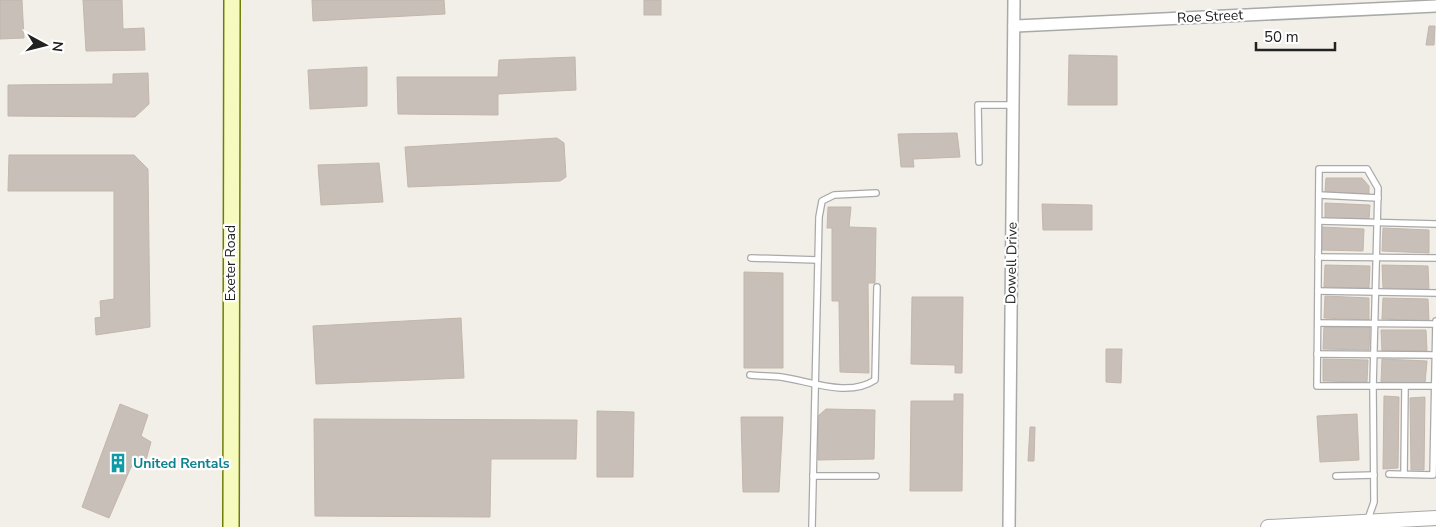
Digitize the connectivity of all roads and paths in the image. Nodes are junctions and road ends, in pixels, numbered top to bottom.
1 (232, 0) edge
2 (1014, 0) edge
3 (1436, 6) edge
4 (1014, 26) junction
5 (1013, 105) junction
6 (979, 162) dead end
7 (876, 192) dead end
8 (1319, 195) junction
9 (1378, 198) junction
10 (1319, 221) junction
11 (1377, 222) junction
12 (1436, 224) edge
13 (1318, 257) junction
14 (751, 258) dead end
15 (1376, 258) junction
16 (1436, 258) edge
17 (818, 260) junction
18 (877, 288) dead end
19 (1318, 291) junction
20 (1375, 292) junction
21 (1436, 293) edge
22 (1436, 322) edge
23 (1318, 323) junction
24 (1374, 323) junction
25 (1317, 354) junction
26 (1374, 354) junction
27 (1436, 355) edge
28 (750, 375) dead end
29 (816, 386) junction
30 (1405, 386) junction
31 (1435, 386) edge
32 (1373, 387) junction
33 (1389, 474) dead end
34 (1404, 474) junction
35 (813, 476) junction
36 (876, 476) dead end
37 (1336, 476) dead end
38 (1374, 476) junction
39 (1436, 518) edge
40 (1367, 522) junction
41 (230, 527) edge
42 (812, 527) edge
43 (1009, 527) edge
44 (1268, 527) edge

1 - 41 main road, Exeter Road
2 - 4 street, Dowell Drive
3 - 4 street, Roe Street
4 - 5 street, Dowell Drive
5 - 6 lane
5 - 43 street, Dowell Drive
7 - 17 lane
8 - 9 lane
8 - 9 lane
8 - 10 lane
9 - 11 lane
10 - 11 lane
10 - 13 lane
11 - 12 lane
11 - 15 lane
13 - 15 lane
13 - 19 lane
14 - 17 lane
15 - 16 lane
15 - 20 lane
17 - 29 lane
18 - 29 lane
19 - 20 lane
19 - 23 lane
20 - 21 lane
20 - 24 lane
22 - 24 lane
22 - 27 lane
23 - 24 lane
23 - 25 lane
24 - 26 lane
25 - 26 lane
25 - 32 lane
26 - 27 lane
26 - 32 lane
27 - 31 lane
28 - 29 lane
29 - 35 lane
30 - 31 lane
30 - 32 lane
30 - 34 lane
31 - 34 lane
32 - 38 lane
33 - 34 lane
35 - 36 lane
35 - 42 lane
37 - 38 lane
38 - 40 lane
39 - 40 street
40 - 44 street

